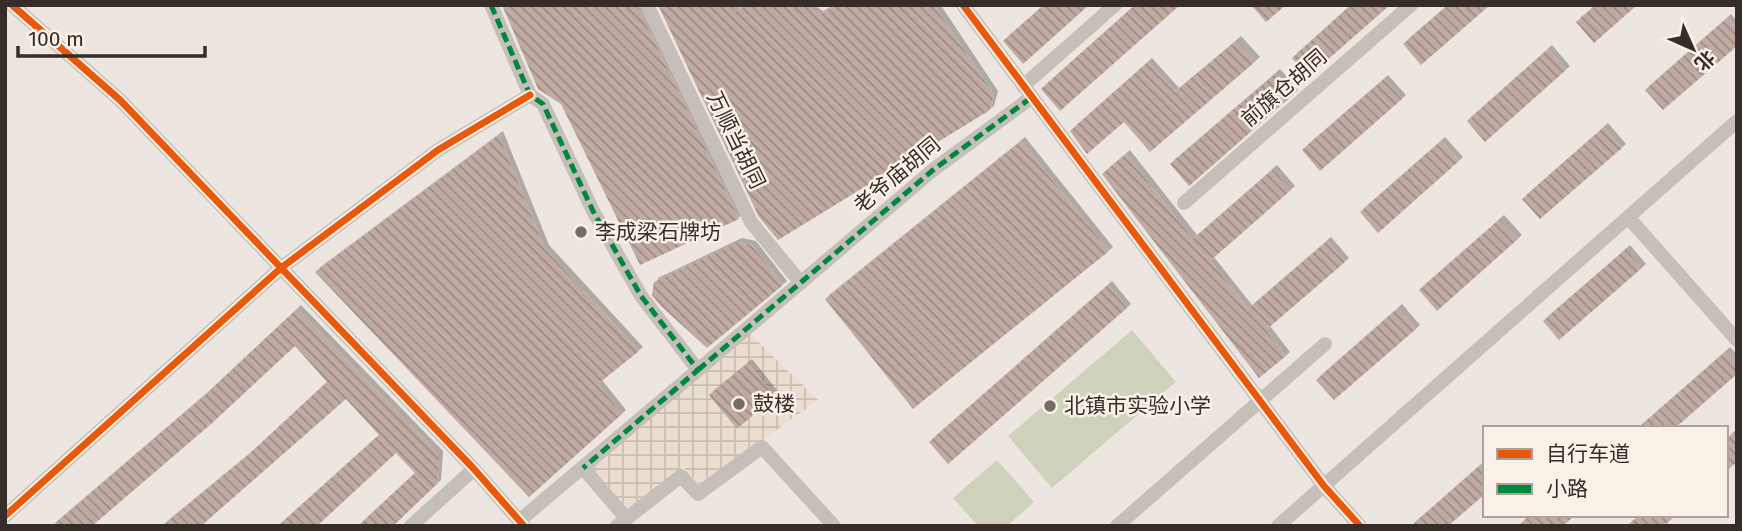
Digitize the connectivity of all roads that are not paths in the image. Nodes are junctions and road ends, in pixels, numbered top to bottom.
1 (12, 5) edge
2 (491, 5) edge
3 (647, 5) edge
4 (963, 5) edge
5 (1115, 5) edge
6 (1411, 5) edge
7 (1027, 91) junction
8 (530, 95) junction
9 (1737, 121) edge
10 (1184, 203) dead end
11 (1628, 217) junction
12 (281, 268) junction
13 (797, 287) junction
14 (1737, 340) edge
15 (1325, 344) dead end
16 (698, 370) junction
17 (1259, 400) junction
18 (583, 468) junction
19 (474, 469) junction
20 (1324, 486) junction
21 (5, 516) edge
22 (622, 522) edge
23 (522, 523) edge
24 (411, 526) edge
25 (834, 526) edge
26 (1117, 526) edge
27 (1278, 526) edge
28 (1360, 526) edge

1 - 12 street
2 - 8 street
3 - 13 street, 万顺当胡同
4 - 7 street
5 - 7 street, 老爷庙胡同
6 - 10 street, 前旗仓胡同
7 - 13 street, 老爷庙胡同
7 - 17 street
8 - 12 street
8 - 16 street
9 - 11 street
11 - 14 street
11 - 20 street
12 - 19 street
12 - 21 street
13 - 16 street, 老爷庙胡同
15 - 17 street
16 - 18 street, 老爷庙胡同
17 - 20 street
17 - 26 street
18 - 22 street
18 - 23 street, 老爷庙胡同
19 - 23 street
19 - 24 street
20 - 27 street
20 - 28 street
22 - 25 street

